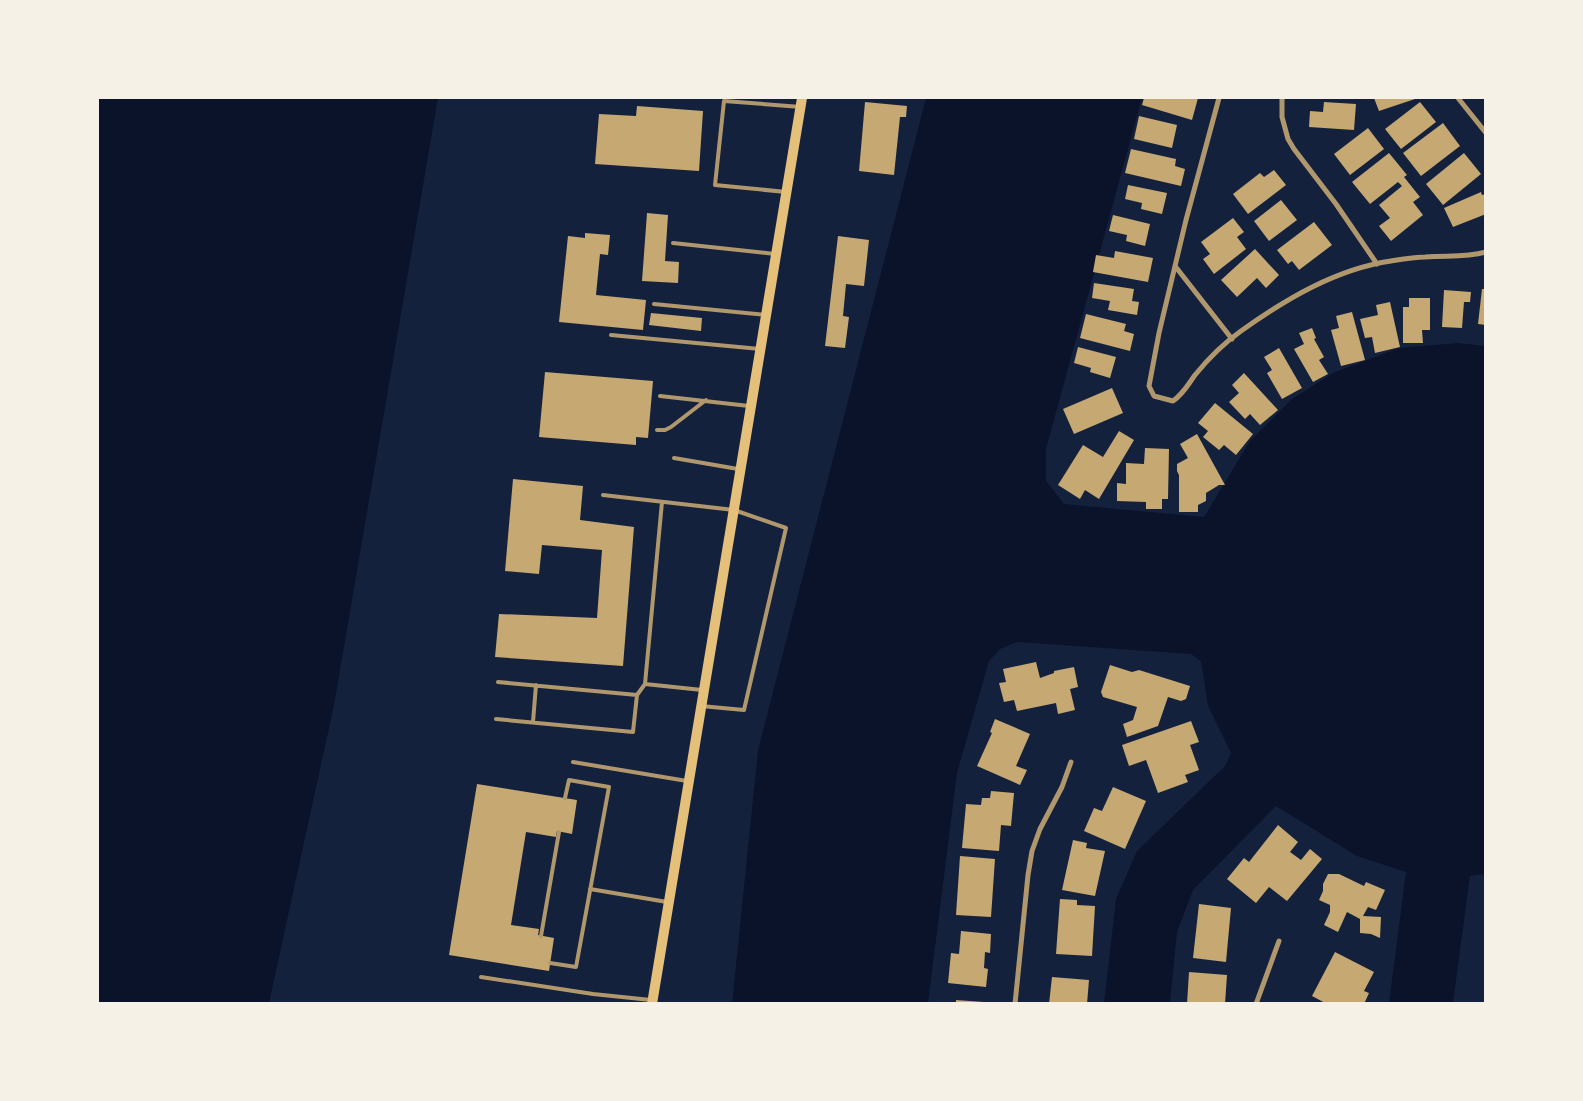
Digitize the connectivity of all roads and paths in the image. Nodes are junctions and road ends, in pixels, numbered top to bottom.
1 (1219, 98) edge
2 (1282, 98) edge
3 (1458, 98) edge
4 (801, 102) edge
5 (1486, 133) edge
6 (786, 192) junction
7 (673, 243) dead end
8 (1486, 252) edge
9 (776, 254) junction
10 (1377, 264) junction
11 (1175, 266) junction
12 (654, 304) dead end
13 (766, 315) junction
14 (611, 334) dead end
15 (1232, 339) junction
16 (760, 349) junction
17 (660, 396) dead end
18 (706, 400) junction
19 (751, 406) junction
20 (657, 430) dead end
21 (674, 458) dead end
22 (740, 470) junction
23 (603, 495) dead end
24 (662, 502) junction
25 (734, 510) junction
26 (498, 682) dead end
27 (645, 684) junction
28 (536, 686) junction
29 (704, 690) junction
30 (637, 694) junction
31 (701, 706) junction
32 (496, 719) dead end
33 (532, 722) junction
34 (573, 762) dead end
35 (1071, 762) dead end
36 (689, 781) junction
37 (565, 798) dead end
38 (559, 832) dead end
39 (590, 889) junction
40 (669, 902) junction
41 (541, 936) dead end
42 (1279, 941) dead end
43 (550, 963) dead end
44 (481, 977) dead end
45 (653, 1002) edge
46 (1016, 1004) edge
47 (1256, 1004) edge

1 - 11 street
2 - 10 street
3 - 5 street
4 - 6 main road
4 - 6 lane
6 - 9 main road
7 - 9 lane
8 - 10 street
9 - 13 main road
10 - 15 street
11 - 15 street
11 - 15 street
12 - 13 lane
13 - 16 main road
14 - 16 lane
16 - 19 main road
17 - 18 lane
18 - 19 lane
18 - 20 lane
19 - 22 main road
21 - 22 lane
22 - 25 main road
23 - 24 lane
24 - 25 lane
24 - 27 lane
25 - 29 main road
25 - 31 lane
26 - 28 lane
27 - 29 lane
27 - 30 lane
28 - 30 lane
28 - 33 lane
29 - 31 main road
30 - 33 lane
31 - 36 main road
32 - 33 lane
34 - 36 lane
35 - 46 street
36 - 40 main road
37 - 39 lane
38 - 41 lane
39 - 40 lane
39 - 43 lane
40 - 45 main road
42 - 47 street
44 - 45 lane

